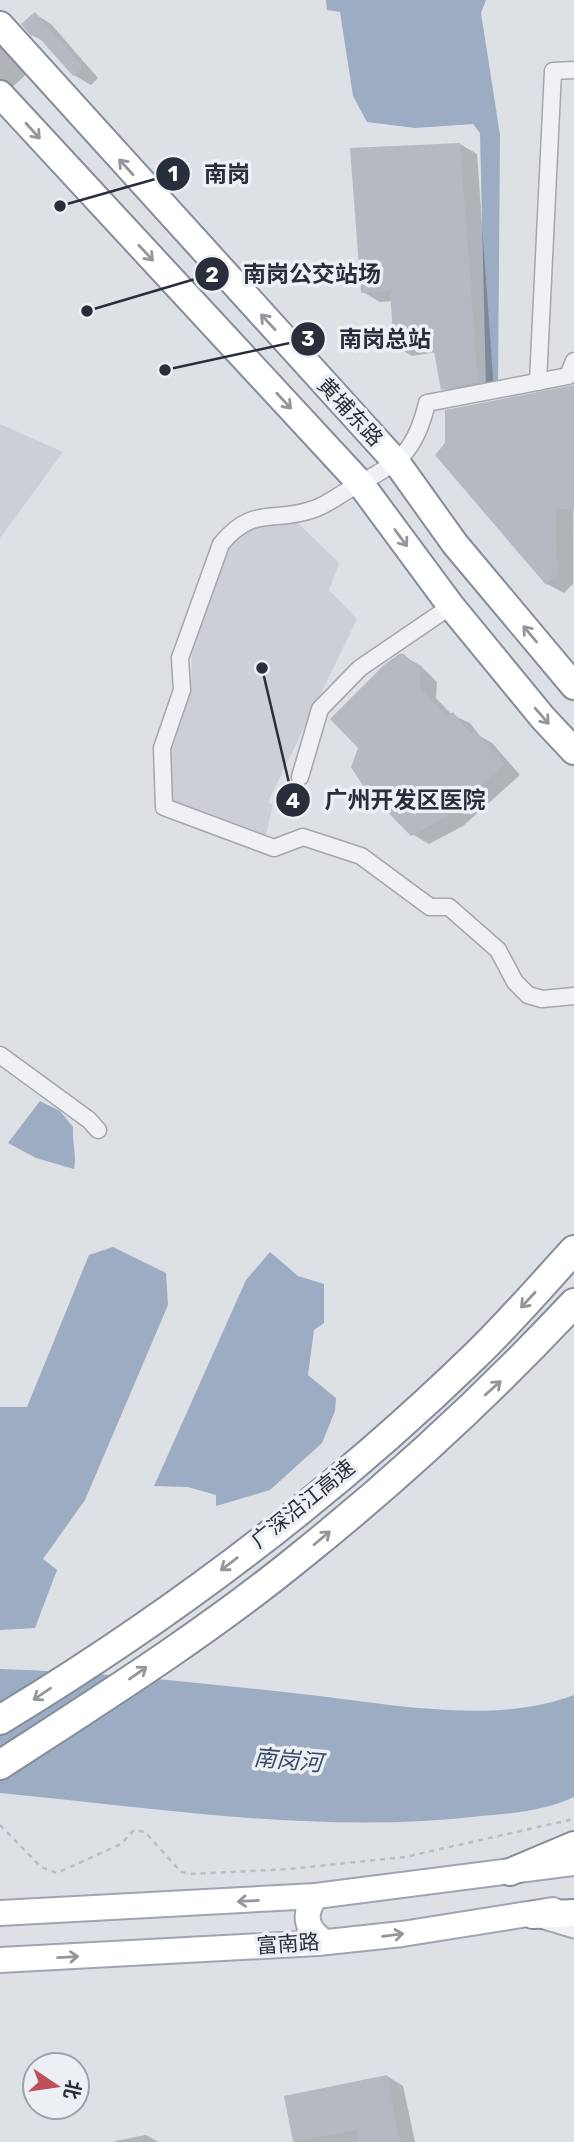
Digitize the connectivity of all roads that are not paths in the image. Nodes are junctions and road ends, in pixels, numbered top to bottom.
1 (0, 25) edge
2 (574, 70) edge
3 (0, 94) edge
4 (574, 361) edge
5 (538, 382) junction
6 (397, 463) junction
7 (360, 483) junction
8 (451, 606) junction
9 (574, 686) edge
10 (574, 751) edge
11 (300, 777) dead end
12 (574, 996) edge
13 (0, 1055) edge
14 (98, 1130) dead end
15 (574, 1250) edge
16 (574, 1303) edge
17 (0, 1720) edge
18 (0, 1765) edge
19 (574, 1845) edge
20 (574, 1864) edge
21 (510, 1872) junction
22 (316, 1896) junction
23 (574, 1904) edge
24 (0, 1913) edge
25 (574, 1913) edge
26 (533, 1915) junction
27 (574, 1928) edge
28 (325, 1942) junction
29 (0, 1960) edge

6 -> 1 highway, 黄埔东路
2 - 5 street
3 -> 7 highway, 黄埔东路
4 - 5 street
5 - 6 street
6 - 7 street
9 -> 6 highway, 黄埔东路
7 -> 8 highway, 黄埔东路
7 - 12 street
8 -> 10 highway, 黄埔东路
8 - 11 street
13 - 14 street
15 -> 17 highway, 广深沿江高速
18 -> 16 highway, 广深沿江高速
19 - 21 highway
20 - 21 main road
21 - 22 main road
22 -> 24 main road
22 - 28 main road
23 - 26 main road, 富南路
25 - 26 highway
26 - 27 street
28 -> 26 main road, 富南路
29 -> 28 main road, 富南路

